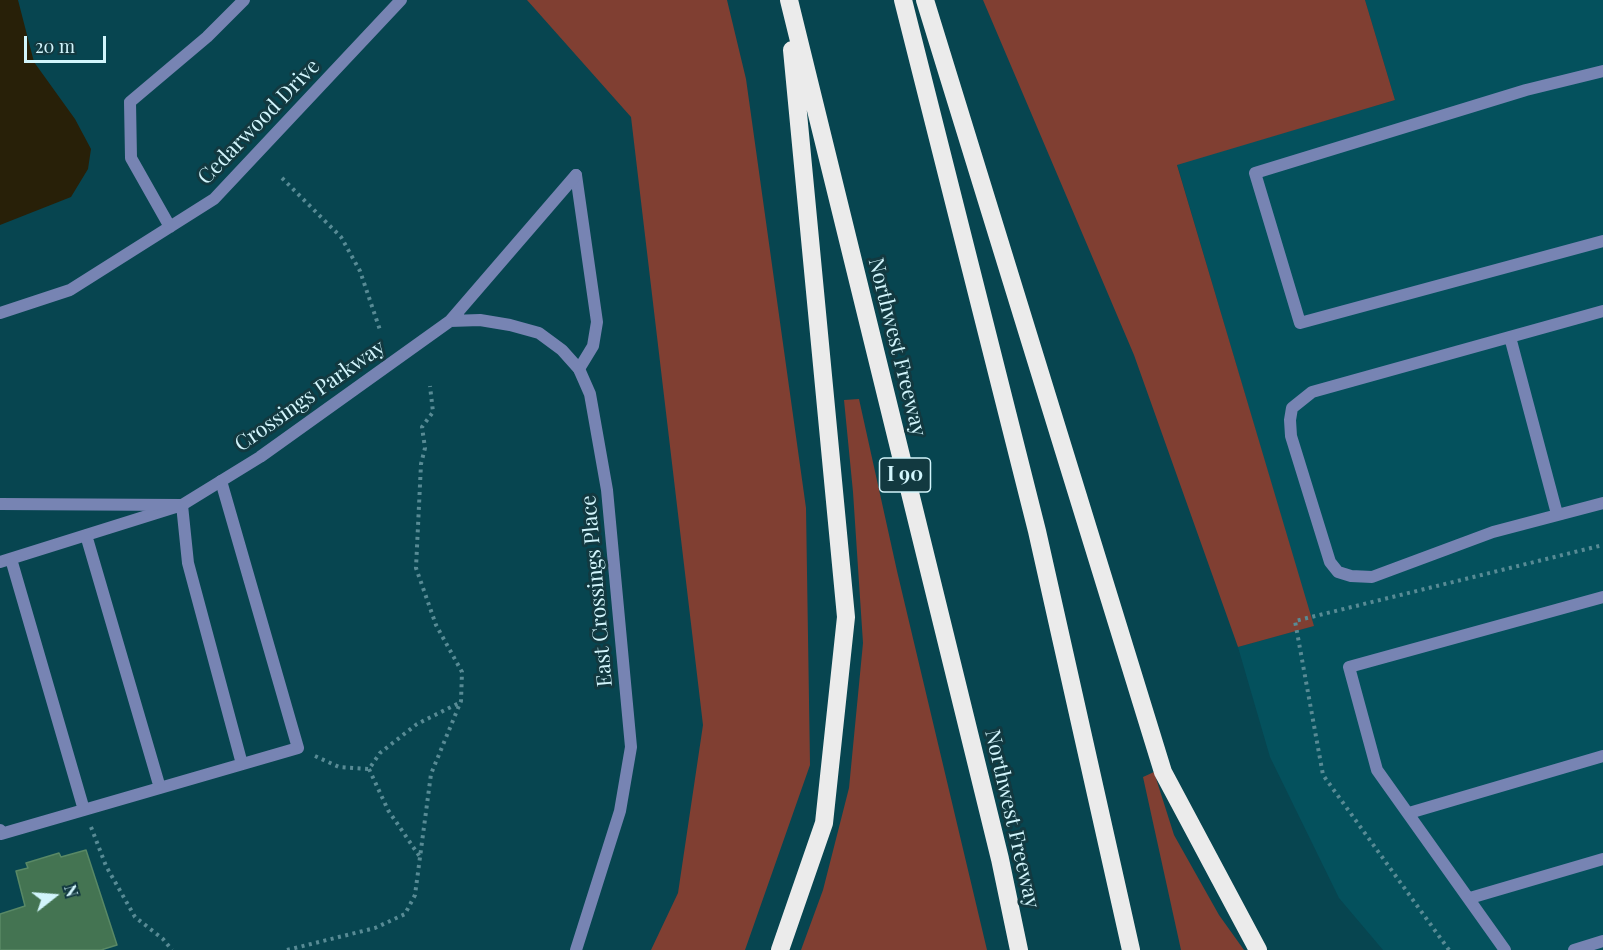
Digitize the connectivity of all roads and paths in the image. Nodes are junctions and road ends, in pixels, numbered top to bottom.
1 (244, 0) edge
2 (401, 0) edge
3 (788, 0) edge
4 (903, 0) edge
5 (925, 0) edge
6 (1603, 71) edge
7 (282, 178) dead end
8 (170, 227) junction
9 (1603, 241) edge
10 (1603, 311) edge
11 (0, 313) edge
12 (450, 321) junction
13 (380, 330) dead end
14 (1510, 337) junction
15 (579, 369) junction
16 (430, 386) dead end
17 (221, 481) junction
18 (1603, 503) edge
19 (0, 504) edge
20 (182, 505) junction
21 (1557, 514) junction
22 (86, 535) junction
23 (1603, 545) edge
24 (5, 561) edge
25 (1603, 597) edge
26 (461, 701) junction
27 (298, 748) junction
28 (1603, 756) edge
29 (242, 764) junction
30 (369, 769) junction
31 (159, 788) junction
32 (84, 810) junction
33 (1409, 813) junction
34 (0, 830) edge
35 (420, 857) junction
36 (1603, 859) edge
37 (1470, 898) junction
38 (1603, 941) edge
39 (172, 950) edge
40 (287, 950) edge
41 (576, 950) edge
42 (780, 950) edge
43 (1019, 950) edge
44 (1131, 950) edge
45 (1258, 950) edge
46 (1449, 950) edge
47 (1505, 950) edge
48 (1574, 950) edge

1 - 8 street
2 - 8 street, Cedarwood Drive
3 - 42 highway
3 - 43 highway, Northwest Freeway / I 90
4 - 44 highway
5 - 45 highway
6 - 9 street
7 - 13 path
8 - 11 street, Cedarwood Drive
10 - 14 street
12 - 15 street, East Crossings Place
12 - 15 street, Crossings Parkway
12 - 17 street, Crossings Parkway
14 - 21 street
14 - 21 street
15 - 41 street, East Crossings Place
16 - 26 path
17 - 20 street, Crossings Parkway
17 - 27 street
18 - 21 street
19 - 20 street
20 - 22 street, Crossings Parkway
20 - 29 street
22 - 24 street, Crossings Parkway
22 - 31 street
23 - 46 path
24 - 32 street
25 - 33 street
26 - 30 path
26 - 35 path
27 - 29 street
27 - 30 path
28 - 33 street
29 - 31 street
30 - 35 path
31 - 32 street
32 - 34 street
32 - 39 path
33 - 37 street
35 - 40 path
36 - 37 street
37 - 47 street
38 - 48 street

